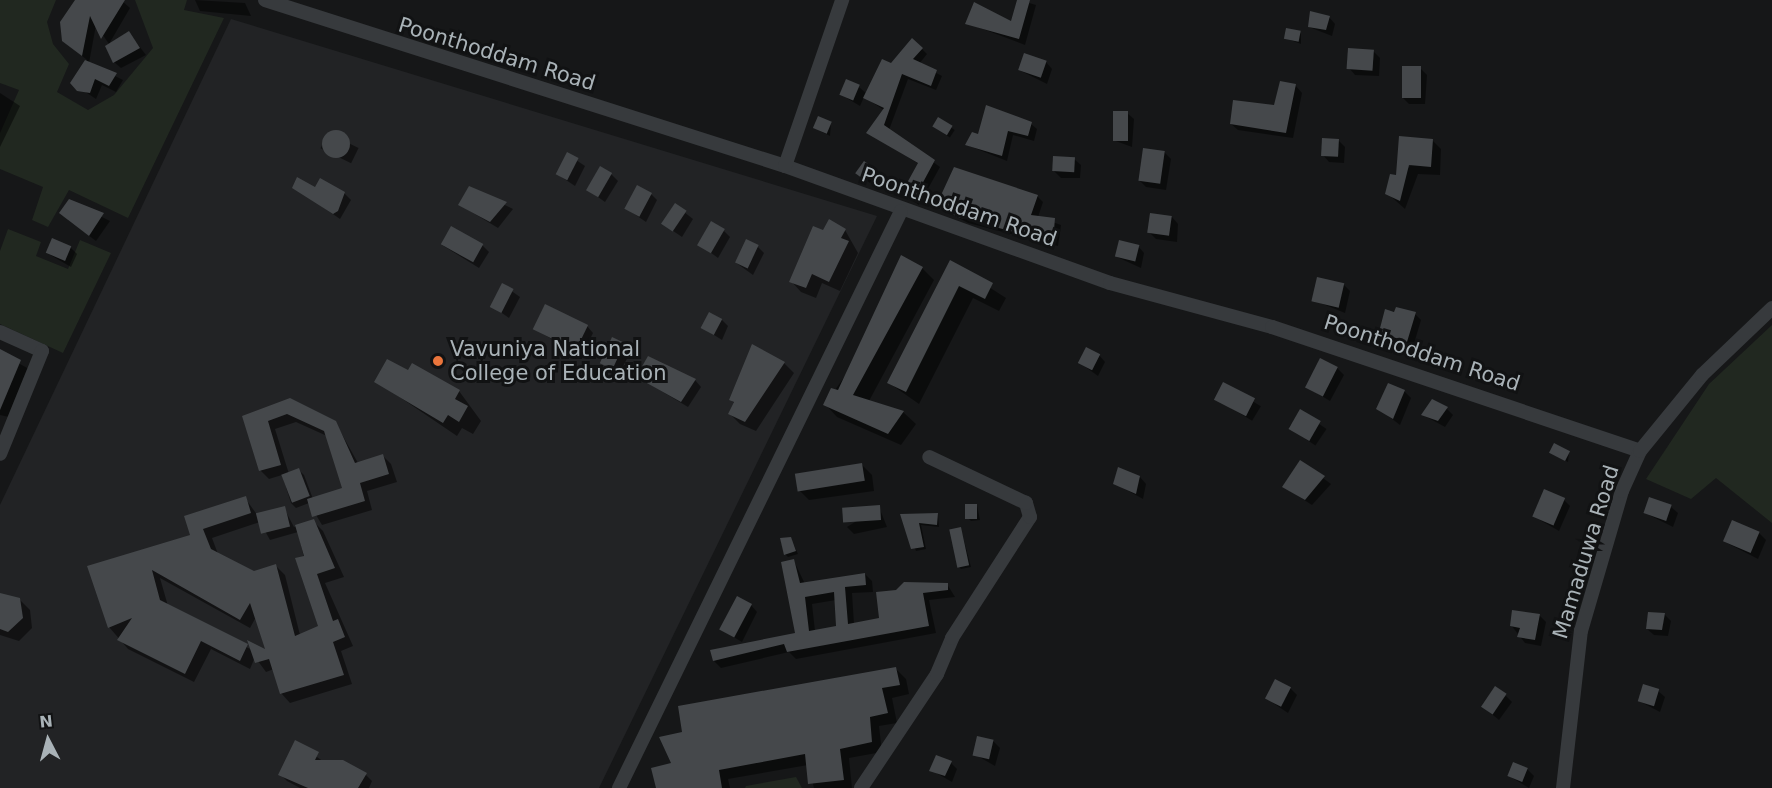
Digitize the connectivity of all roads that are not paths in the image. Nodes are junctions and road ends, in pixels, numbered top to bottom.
1 (265, 0) edge
2 (842, 0) edge
3 (785, 166) junction
4 (901, 211) junction
5 (1772, 308) edge
6 (0, 332) edge
7 (4, 434) edge
8 (1640, 451) junction
9 (0, 454) edge
10 (929, 457) dead end
11 (619, 788) edge
12 (861, 788) edge
13 (1563, 788) edge

1 - 3 street, Poonthoddam Road
2 - 3 street
3 - 4 street, Poonthoddam Road
4 - 8 street, Poonthoddam Road
4 - 11 street
5 - 8 street, Mamaduwa Road
6 - 7 street
7 - 9 street
8 - 13 street, Mamaduwa Road
10 - 12 street

